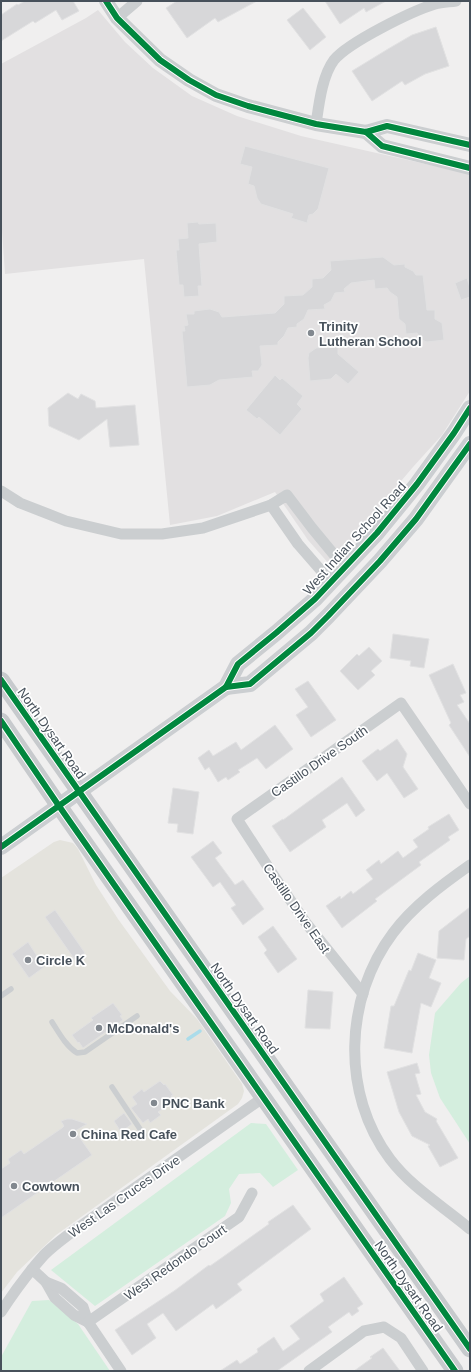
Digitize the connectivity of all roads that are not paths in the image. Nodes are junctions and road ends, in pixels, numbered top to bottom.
1 (106, 1) edge
2 (137, 1) edge
3 (456, 1) edge
4 (117, 18) junction
5 (316, 124) junction
6 (366, 132) junction
7 (470, 145) edge
8 (470, 168) edge
9 (470, 408) edge
10 (470, 444) edge
11 (1, 491) edge
12 (271, 505) junction
13 (345, 568) junction
14 (331, 582) junction
15 (1, 680) edge
16 (226, 687) junction
17 (1, 721) edge
18 (79, 791) junction
19 (470, 804) edge
20 (59, 806) junction
21 (237, 819) joint
22 (1, 847) edge
23 (470, 865) edge
24 (11, 989) dead end
25 (363, 994) junction
26 (1, 996) edge
27 (137, 1016) dead end
28 (52, 1022) dead end
29 (284, 1082) junction
30 (112, 1087) dead end
31 (264, 1097) junction
32 (144, 1135) dead end
33 (252, 1193) dead end
34 (470, 1229) edge
35 (32, 1269) junction
36 (46, 1282) junction
37 (75, 1300) junction
38 (67, 1309) junction
39 (1, 1312) edge
40 (88, 1322) junction
41 (470, 1349) edge
42 (121, 1371) edge
43 (309, 1371) edge
44 (423, 1371) edge
45 (456, 1371) edge

1 - 4 street
2 - 4 street
3 - 5 street
4 - 5 street
5 - 6 street
6 - 7 street
6 - 8 street
9 - 13 main road, West Indian School Road
10 - 16 main road, West Indian School Road
11 - 12 street
12 - 13 street
12 - 14 street
13 - 14 main road, West Indian School Road
14 - 16 main road, West Indian School Road
15 - 18 main road, North Dysart Road
16 - 18 main road, West Indian School Road
17 - 20 main road, North Dysart Road
18 - 20 main road, West Indian School Road
18 - 29 main road, North Dysart Road
19 - 21 street, Castillo Drive South
20 - 22 main road, West Indian School Road
20 - 31 main road, North Dysart Road
21 - 25 street, Castillo Drive East
23 - 25 street
24 - 26 lane
25 - 34 street
27 - 28 lane
29 - 31 main road
29 - 41 main road, North Dysart Road
30 - 32 lane
31 - 35 street, West Las Cruces Drive
31 - 45 main road, North Dysart Road
33 - 40 street, West Redondo Court
35 - 36 street
35 - 39 street, West Las Cruces Drive
36 - 37 street
36 - 38 street
37 - 38 street
37 - 40 street
38 - 40 street
40 - 42 street
43 - 44 street

